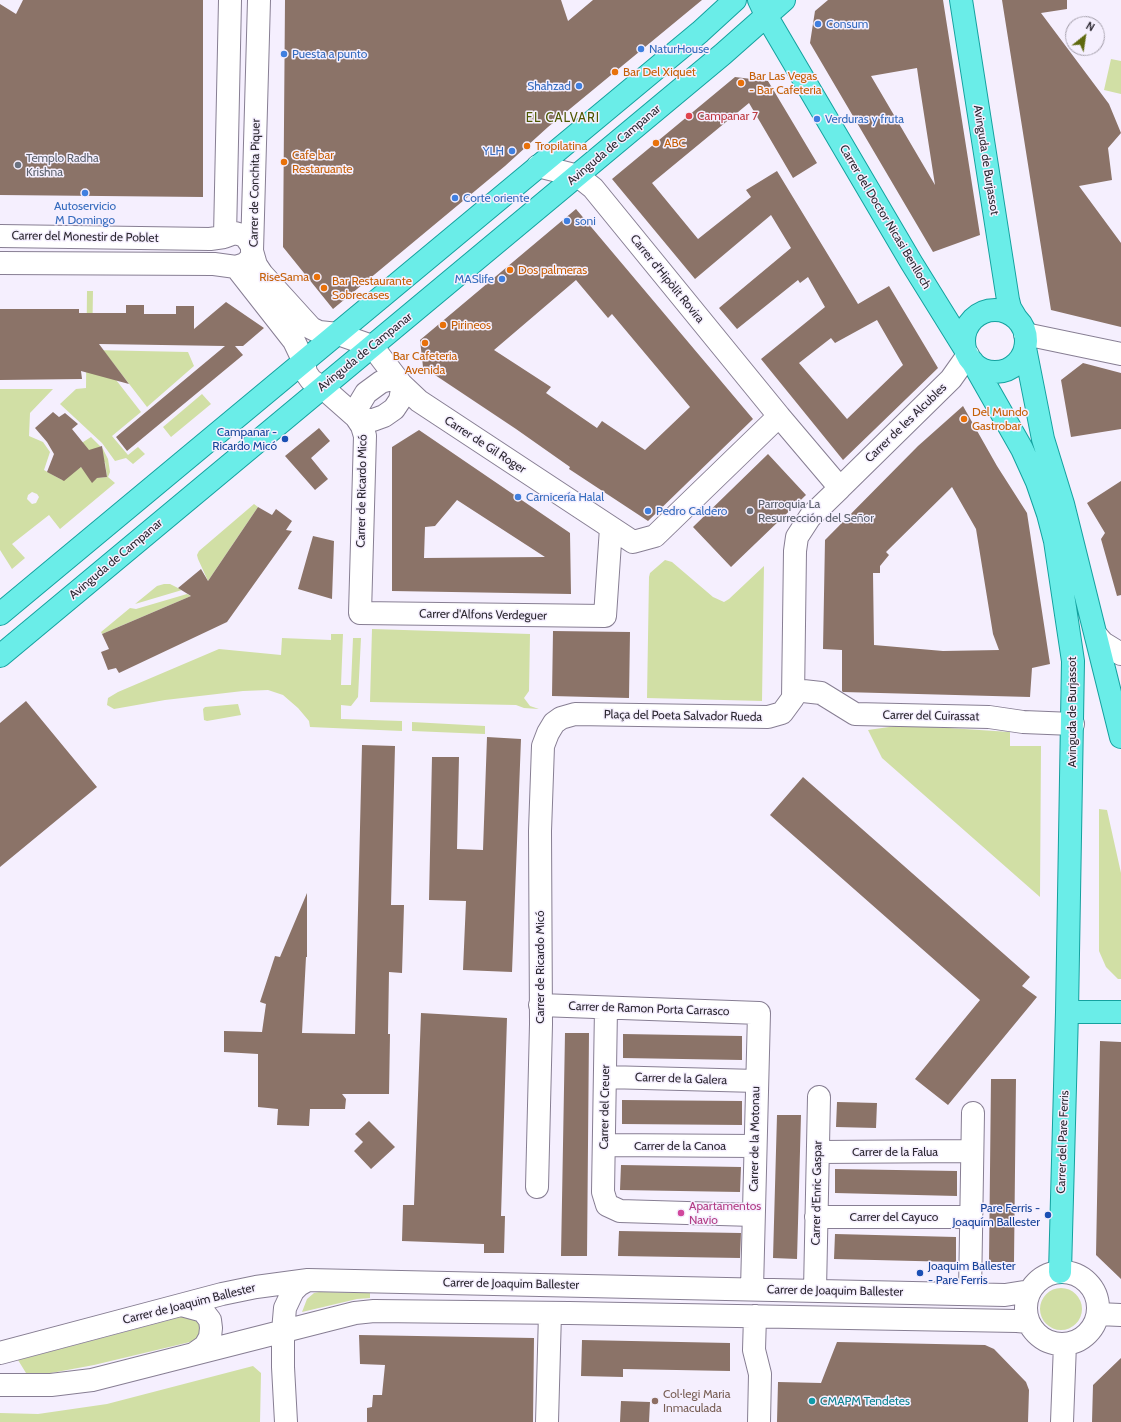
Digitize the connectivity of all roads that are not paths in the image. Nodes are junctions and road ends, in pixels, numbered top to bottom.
1 (230, 0) edge
2 (259, 0) edge
3 (735, 0) edge
4 (784, 0) edge
5 (961, 0) edge
6 (763, 8) edge
7 (538, 166) junction
8 (578, 176) junction
9 (0, 236) edge
10 (225, 237) junction
11 (169, 238) junction
12 (252, 248) junction
13 (0, 263) edge
14 (169, 264) junction
15 (232, 266) junction
16 (1022, 333) junction
17 (338, 334) junction
18 (372, 346) junction
19 (1121, 354) edge
20 (968, 355) junction
21 (304, 362) junction
22 (401, 384) junction
23 (322, 387) junction
24 (779, 416) junction
25 (356, 417) junction
26 (840, 488) junction
27 (611, 528) junction
28 (360, 613) joint
29 (0, 614) edge
30 (1096, 635) junction
31 (1121, 654) edge
32 (0, 656) edge
33 (794, 690) junction
34 (1073, 724) junction
35 (1121, 737) edge
36 (543, 746) joint
37 (540, 1005) junction
38 (606, 1008) junction
39 (1067, 1012) junction
40 (1121, 1012) edge
41 (759, 1013) joint
42 (606, 1077) junction
43 (757, 1082) junction
44 (819, 1097) dead end
45 (973, 1113) dead end
46 (604, 1145) junction
47 (755, 1146) junction
48 (972, 1151) junction
49 (818, 1152) junction
50 (537, 1187) dead end
51 (753, 1215) junction
52 (816, 1217) junction
53 (971, 1217) junction
54 (1060, 1272) junction
55 (308, 1280) junction
56 (752, 1289) junction
57 (815, 1290) junction
58 (1030, 1291) junction
59 (970, 1293) junction
60 (182, 1305) junction
61 (550, 1313) junction
62 (1098, 1314) junction
63 (1121, 1315) edge
64 (755, 1316) junction
65 (1028, 1322) junction
66 (283, 1331) junction
67 (1065, 1344) junction
68 (0, 1353) edge
69 (195, 1353) junction
70 (0, 1385) edge
71 (286, 1422) edge
72 (547, 1422) edge
73 (759, 1422) edge
74 (1062, 1422) edge

1 - 10 street
2 - 12 street, Carrer de Conchita Piquer
3 - 7 main road
4 - 6 main road, Avinguda de Campanar
5 - 16 main road, Avinguda de Burjassot
6 - 8 main road, Avinguda de Campanar
6 - 20 main road, Carrer del Doctor Nicasi Benlloch
7 - 8 street, Carrer d'Hipòlit Rovira
7 - 17 main road
8 - 18 main road, Avinguda de Campanar
8 - 24 street, Carrer d'Hipòlit Rovira
9 - 11 street, Carrer del Monestir de Poblet
10 - 11 street, Carrer del Monestir de Poblet
10 - 12 street, Carrer del Monestir de Poblet
10 - 15 street
11 - 14 street, Carrer del Monestir de Poblet
12 - 15 street
12 - 17 street, Carrer de Conchita Piquer
13 - 14 street
14 - 15 street
15 - 21 street
16 - 19 street
16 - 20 main road
16 - 20 main road
16 - 30 main road, Avinguda de Burjassot
17 - 18 street, Carrer de Conchita Piquer
17 - 21 main road
18 - 22 street, Carrer de Gil Roger
18 - 23 main road, Avinguda de Campanar
20 - 26 street, Carrer de les Alcubles
20 - 34 main road, Avinguda de Burjassot
21 - 23 street
21 - 29 main road
22 - 25 street
22 - 25 street
22 - 27 street, Carrer de Gil Roger
23 - 25 street, Carrer de Ricardo Micó
23 - 32 main road, Avinguda de Campanar
24 - 26 street
24 - 27 street, Carrer de Gil Roger
25 - 28 street, Carrer de Ricardo Micó
26 - 33 street, Plaça del Poeta Salvador Rueda
27 - 28 street, Carrer d'Alfons Verdeguer
30 - 31 street
30 - 35 main road, Avinguda de Burjassot
33 - 34 street, Carrer del Cuirassat
33 - 36 street, Plaça del Poeta Salvador Rueda
34 - 39 main road, Avinguda de Burjassot
36 - 37 street, Carrer de Ricardo Micó
37 - 38 street, Carrer de Ramon Porta Carrasco
37 - 50 street, Carrer de Ricardo Micó
38 - 41 street, Carrer de Ramon Porta Carrasco
38 - 42 street, Carrer del Creuer
39 - 40 main road
39 - 54 main road, Carrer del Pare Ferris
41 - 43 street, Carrer de la Motonau
42 - 43 street, Carrer de la Galera
42 - 46 street, Carrer del Creuer
43 - 47 street, Carrer de la Motonau
44 - 49 street, Carrer d'Enric Gaspar
45 - 48 street
46 - 47 street, Carrer de la Canoa
46 - 51 street, Carrer del Creuer
47 - 51 street, Carrer de la Motonau
48 - 49 street, Carrer de la Falua
48 - 53 street
49 - 52 street, Carrer d'Enric Gaspar
51 - 56 street, Carrer de la Motonau
52 - 53 street, Carrer del Cayuco
52 - 57 street, Carrer d'Enric Gaspar
53 - 59 street
54 - 58 street
54 - 62 street
55 - 56 street, Carrer de Joaquim Ballester
55 - 60 street, Carrer de Joaquim Ballester
55 - 66 street
56 - 57 street, Carrer de Joaquim Ballester
57 - 59 street, Carrer de Joaquim Ballester
58 - 59 street, Carrer de Joaquim Ballester
58 - 65 street
60 - 68 street, Carrer de Joaquim Ballester
60 - 69 street
61 - 64 street
61 - 66 street
61 - 72 street
62 - 63 street
62 - 67 street
64 - 65 street
64 - 73 street
65 - 67 street
66 - 69 street
66 - 71 street
67 - 74 street
69 - 70 street

